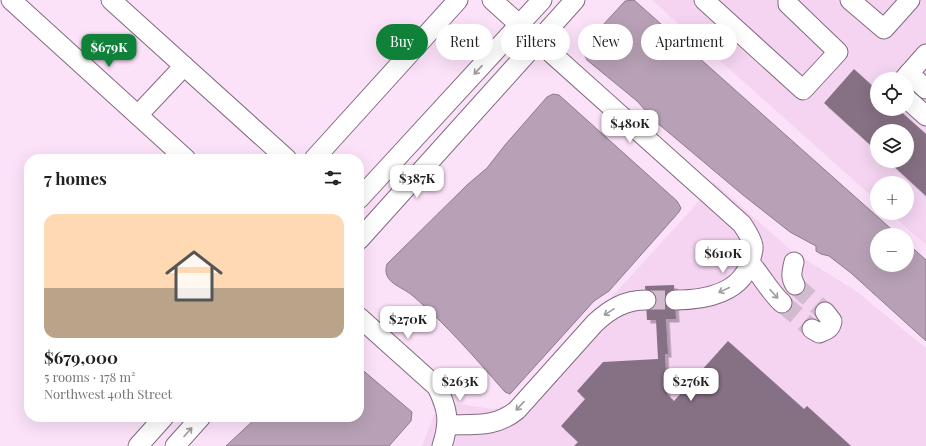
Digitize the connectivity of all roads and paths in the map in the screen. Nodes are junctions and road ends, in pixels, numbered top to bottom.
1 (11, 0) edge
2 (111, 0) edge
3 (458, 0) edge
4 (492, 0) edge
5 (542, 0) edge
6 (575, 0) edge
7 (704, 0) edge
8 (788, 0) edge
9 (850, 0) edge
10 (910, 0) edge
11 (520, 24) joint
12 (553, 24) edge
13 (501, 45) edge
14 (926, 54) edge
15 (521, 60) edge
16 (559, 60) edge
17 (184, 66) junction
18 (910, 72) edge
19 (914, 81) edge
20 (926, 89) edge
21 (914, 105) edge
22 (138, 115) junction
23 (926, 116) edge
24 (181, 154) edge
25 (281, 154) edge
26 (319, 154) edge
27 (364, 194) edge
28 (364, 234) edge
29 (794, 262) dead end
30 (750, 263) junction
31 (795, 285) tunnel mouth
32 (646, 300) tunnel mouth
33 (675, 300) tunnel mouth
34 (782, 303) tunnel mouth
35 (826, 312) tunnel mouth
36 (364, 321) edge
37 (812, 329) dead end
38 (160, 422) edge
39 (197, 422) edge
40 (447, 425) junction
41 (138, 446) edge
42 (175, 446) edge
43 (442, 446) edge

1 - 22 street
2 - 17 street
3 - 26 street
4 - 11 street
5 - 11 street
6 - 12 street
7 - 8 street
9 - 10 street
13 -> 27 street
14 - 18 street
15 - 28 street
16 - 30 street
17 - 22 street
17 - 25 street
19 - 20 street
21 - 23 street
22 - 24 street
29 - 31 street
30 -> 33 street
30 -> 34 street
32 -> 40 street
35 - 37 street
36 - 40 street
38 - 41 street
42 -> 39 street
40 - 43 street

